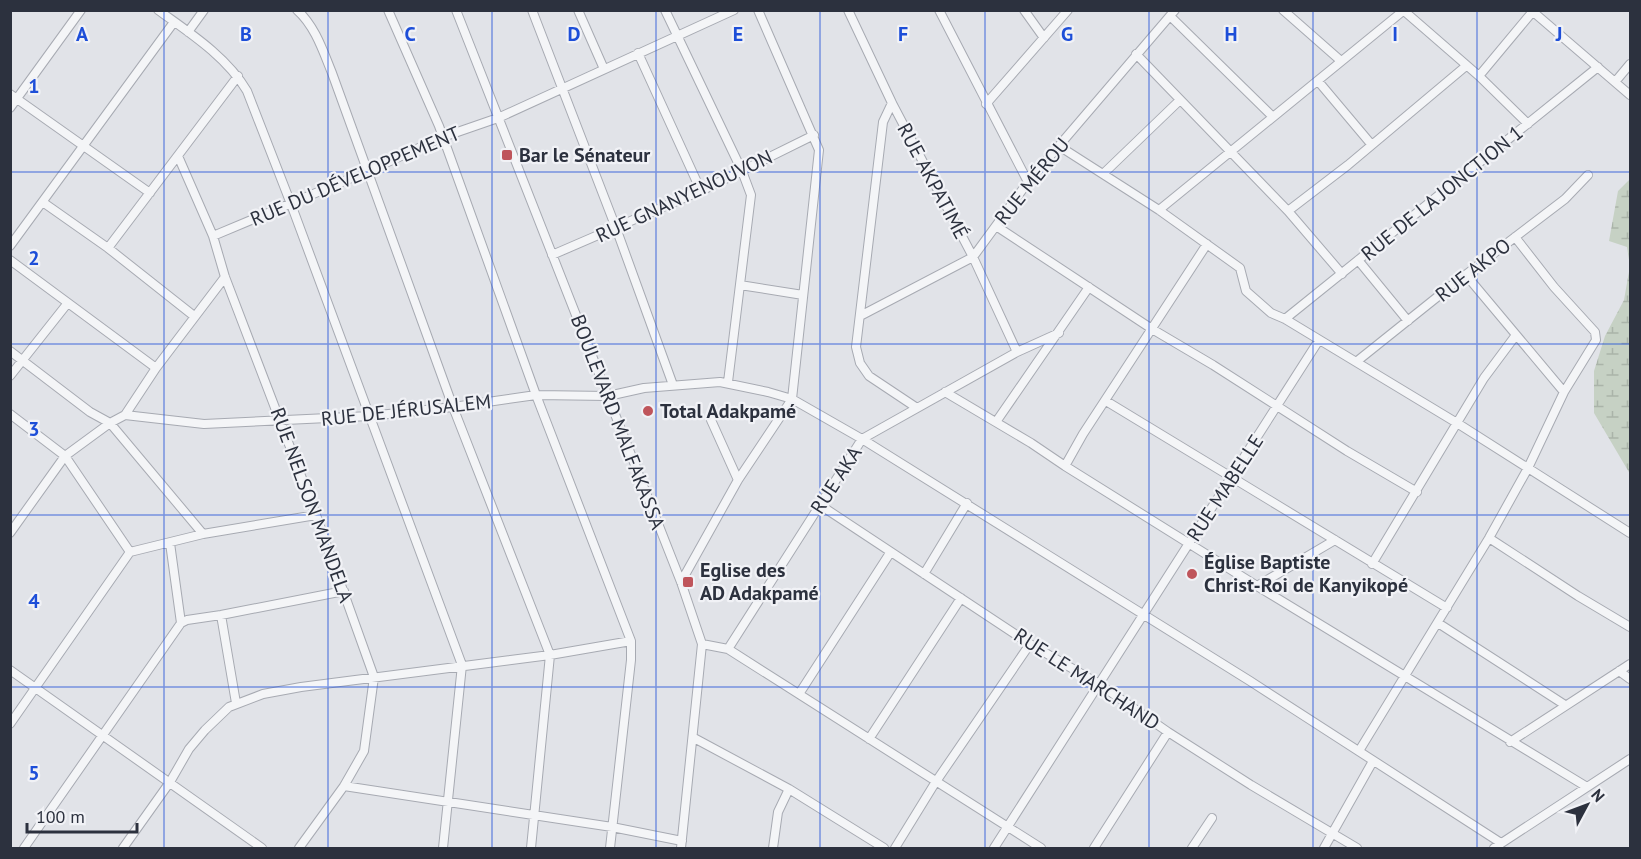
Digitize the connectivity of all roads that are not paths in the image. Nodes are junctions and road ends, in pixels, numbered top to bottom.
1 (81, 10) edge
2 (158, 10) edge
3 (204, 10) edge
4 (297, 10) edge
5 (388, 10) edge
6 (456, 10) edge
7 (532, 10) edge
8 (578, 10) edge
9 (665, 10) edge
10 (734, 10) edge
11 (758, 10) edge
12 (848, 10) edge
13 (939, 10) edge
14 (1024, 10) edge
15 (1068, 10) edge
16 (1283, 10) edge
17 (1403, 11) edge
18 (1533, 11) edge
19 (1172, 13) edge
20 (174, 22) junction
21 (188, 32) junction
22 (677, 35) junction
23 (1044, 38) junction
24 (638, 53) junction
25 (1136, 54) junction
26 (1341, 61) junction
27 (1630, 64) edge
28 (1466, 66) junction
29 (1598, 67) junction
30 (604, 69) junction
31 (238, 76) junction
32 (1479, 76) junction
33 (1318, 81) junction
34 (1615, 82) junction
35 (563, 88) junction
36 (1630, 95) edge
37 (14, 97) edge
38 (1180, 100) junction
39 (892, 103) junction
40 (986, 104) junction
41 (10, 108) edge
42 (1274, 117) junction
43 (498, 118) junction
44 (1527, 124) junction
45 (814, 135) junction
46 (443, 137) junction
47 (1371, 144) junction
48 (84, 146) junction
49 (1059, 146) junction
50 (1231, 151) junction
51 (178, 156) junction
52 (368, 171) junction
53 (742, 171) junction
54 (1103, 174) junction
55 (1588, 175) dead end
56 (1028, 182) junction
57 (701, 191) junction
58 (150, 193) junction
59 (44, 203) junction
60 (291, 204) junction
61 (1159, 210) junction
62 (1288, 211) junction
63 (996, 226) junction
64 (616, 228) junction
65 (213, 236) junction
66 (1515, 237) junction
67 (1206, 244) junction
68 (10, 246) edge
69 (108, 248) junction
70 (552, 255) junction
71 (973, 257) junction
72 (10, 260) edge
73 (1359, 260) junction
74 (1342, 274) junction
75 (1466, 275) junction
76 (225, 277) junction
77 (740, 285) junction
78 (1089, 287) junction
79 (803, 295) junction
80 (67, 304) junction
81 (862, 315) junction
82 (194, 316) junction
83 (1285, 319) junction
84 (1408, 321) junction
85 (1152, 329) junction
86 (1059, 333) junction
87 (1516, 335) junction
88 (1319, 340) junction
89 (10, 351) edge
90 (1017, 352) junction
91 (21, 360) junction
92 (1356, 362) junction
93 (156, 368) junction
94 (10, 376) edge
95 (728, 382) junction
96 (673, 385) junction
97 (945, 392) junction
98 (1564, 392) junction
99 (536, 395) junction
100 (608, 396) junction
101 (792, 399) junction
102 (1106, 401) junction
103 (453, 407) junction
104 (1276, 407) junction
105 (917, 408) junction
106 (10, 414) edge
107 (125, 415) junction
108 (370, 416) junction
109 (711, 420) dead end
110 (281, 421) junction
111 (996, 422) junction
112 (110, 423) junction
113 (1457, 423) junction
114 (862, 439) junction
115 (65, 456) junction
116 (1065, 466) junction
117 (1528, 468) junction
118 (1232, 476) junction
119 (738, 480) junction
120 (1417, 492) junction
121 (967, 503) junction
122 (819, 505) junction
123 (316, 515) junction
124 (10, 533) edge
125 (1630, 533) edge
126 (203, 534) junction
127 (1489, 538) junction
128 (1335, 540) junction
129 (170, 543) junction
130 (1189, 544) junction
131 (130, 552) junction
132 (890, 553) junction
133 (1372, 564) junction
134 (924, 574) junction
135 (681, 582) junction
136 (1257, 586) junction
137 (344, 591) junction
138 (961, 598) junction
139 (1447, 608) junction
140 (1142, 614) junction
141 (221, 615) junction
142 (1438, 622) junction
143 (181, 623) junction
144 (1630, 627) edge
145 (631, 641) junction
146 (702, 644) junction
147 (1030, 644) junction
148 (728, 649) junction
149 (550, 655) junction
150 (1630, 664) edge
151 (462, 665) junction
152 (10, 670) edge
153 (1619, 671) junction
154 (1403, 675) junction
155 (374, 677) junction
156 (1630, 679) edge
157 (1099, 684) junction
158 (36, 687) junction
159 (799, 694) junction
160 (236, 703) junction
161 (1565, 705) junction
162 (10, 724) edge
163 (1168, 732) junction
164 (103, 735) junction
165 (694, 738) junction
166 (869, 738) junction
167 (1510, 742) junction
168 (1359, 750) junction
169 (1630, 759) edge
170 (1373, 761) junction
171 (170, 783) junction
172 (935, 783) junction
173 (344, 786) junction
174 (1587, 787) junction
175 (789, 789) junction
176 (448, 803) junction
177 (534, 815) junction
178 (1212, 818) dead end
179 (612, 827) junction
180 (1007, 828) junction
181 (1332, 835) junction
182 (1502, 843) junction
183 (682, 845) edge
184 (1192, 848) edge
185 (24, 849) edge
186 (123, 849) edge
187 (262, 849) edge
188 (299, 849) edge
189 (443, 849) edge
190 (531, 849) edge
191 (610, 849) edge
192 (773, 849) edge
193 (884, 849) edge
194 (895, 849) edge
195 (994, 849) edge
196 (1041, 849) edge
197 (1094, 849) edge
198 (1324, 849) edge
199 (1357, 849) edge
200 (1494, 849) edge

1 - 37 street
2 - 20 street
3 - 21 street
4 - 52 street
5 - 46 street
6 - 43 street, BOULEVARD MALFAKASSA
7 - 35 street
8 - 30 street
9 - 22 street
10 - 22 street, RUE DU DÉVELOPPEMENT
11 - 45 street
12 - 39 street, RUE AKPATIMÉ
13 - 40 street
14 - 23 street
15 - 23 street
16 - 26 street
17 - 26 street
17 - 28 street
18 - 29 street
18 - 32 street
19 - 25 street, RUE MÉROU
19 - 42 street
20 - 21 street
20 - 48 street
21 - 31 street
22 - 24 street, RUE DU DÉVELOPPEMENT
22 - 53 street
23 - 40 street
24 - 30 street, RUE DU DÉVELOPPEMENT
24 - 57 street
25 - 38 street
25 - 49 street, RUE MÉROU
26 - 33 street
27 - 34 street
28 - 32 street
28 - 47 street
29 - 34 street
29 - 44 street, RUE DE LA JONCTION 1
30 - 35 street, RUE DU DÉVELOPPEMENT
31 - 51 street
31 - 60 street
32 - 44 street
33 - 42 street
33 - 47 street
34 - 36 street
35 - 43 street, RUE DU DÉVELOPPEMENT
35 - 64 street
37 - 41 street
37 - 48 street
38 - 50 street
38 - 54 street
39 - 71 street, RUE AKPATIMÉ
39 - 81 street
40 - 56 street
42 - 50 street
43 - 46 street, RUE DU DÉVELOPPEMENT
43 - 70 street, BOULEVARD MALFAKASSA
44 - 73 street, RUE DE LA JONCTION 1
45 - 53 street, RUE GNANYENOUVON
45 - 79 street
46 - 52 street, RUE DU DÉVELOPPEMENT
46 - 99 street
47 - 62 street
48 - 58 street
48 - 59 street
49 - 54 street
49 - 56 street, RUE MÉROU
50 - 61 street
50 - 62 street
51 - 58 street
51 - 65 street, RUE NELSON MANDELA
52 - 60 street, RUE DU DÉVELOPPEMENT
52 - 103 street
53 - 57 street, RUE GNANYENOUVON
53 - 77 street
54 - 61 street
55 - 66 street, RUE AKPO
56 - 63 street, RUE MÉROU
57 - 64 street, RUE GNANYENOUVON
58 - 69 street
59 - 68 street
59 - 69 street
60 - 65 street, RUE DU DÉVELOPPEMENT
60 - 108 street
61 - 67 street
62 - 74 street
63 - 71 street, RUE MÉROU
63 - 78 street
64 - 70 street, RUE GNANYENOUVON
64 - 96 street
65 - 76 street, RUE NELSON MANDELA
66 - 75 street, RUE AKPO
66 - 98 street
67 - 83 street
67 - 85 street
69 - 82 street
70 - 100 street, BOULEVARD MALFAKASSA
71 - 81 street, RUE MÉROU
71 - 90 street, RUE AKPATIMÉ
72 - 80 street
73 - 74 street, RUE DE LA JONCTION 1
73 - 84 street
74 - 83 street, RUE DE LA JONCTION 1
75 - 84 street, RUE AKPO
75 - 87 street
76 - 82 street
76 - 110 street, RUE NELSON MANDELA
77 - 79 street
77 - 95 street
78 - 85 street
78 - 86 street
79 - 101 street
80 - 91 street
80 - 93 street
81 - 105 street
82 - 93 street
83 - 88 street
84 - 92 street, RUE AKPO
85 - 102 street
85 - 104 street
86 - 90 street, RUE AKA
86 - 111 street
87 - 98 street
87 - 113 street
88 - 92 street
88 - 104 street, RUE MABELLE
89 - 91 street
90 - 97 street, RUE AKA
91 - 94 street
91 - 112 street
92 - 113 street
93 - 107 street
95 - 96 street, RUE DE JÉRUSALEM
95 - 101 street, RUE DE JÉRUSALEM
96 - 100 street, RUE DE JÉRUSALEM
97 - 105 street, RUE AKA
97 - 111 street
98 - 117 street
99 - 100 street, RUE DE JÉRUSALEM
99 - 103 street, RUE DE JÉRUSALEM
99 - 145 street
100 - 135 street, BOULEVARD MALFAKASSA
101 - 114 street, RUE DE JÉRUSALEM
101 - 119 street
102 - 116 street
102 - 118 street
103 - 108 street, RUE DE JÉRUSALEM
103 - 149 street
104 - 118 street, RUE MABELLE
104 - 120 street
105 - 114 street, RUE AKA
106 - 115 street
107 - 110 street, RUE DE JÉRUSALEM
107 - 112 street
108 - 110 street, RUE DE JÉRUSALEM
108 - 151 street
109 - 119 street
110 - 123 street, RUE NELSON MANDELA
111 - 116 street
112 - 115 street
112 - 126 street
113 - 117 street
113 - 120 street
114 - 121 street, RUE DE JÉRUSALEM
114 - 122 street, RUE AKA
115 - 124 street
115 - 131 street
116 - 130 street
117 - 125 street
117 - 127 street
118 - 128 street
118 - 130 street, RUE MABELLE
119 - 135 street
120 - 133 street
121 - 134 street
121 - 140 street, RUE DE JÉRUSALEM
122 - 132 street, RUE LE MARCHAND
122 - 148 street, RUE AKA
123 - 126 street
123 - 137 street, RUE NELSON MANDELA
126 - 129 street
127 - 139 street
127 - 144 street
128 - 133 street
128 - 136 street
129 - 131 street
129 - 143 street
130 - 136 street
130 - 140 street, RUE MABELLE
131 - 158 street
132 - 134 street, RUE LE MARCHAND
132 - 159 street
133 - 139 street
134 - 138 street, RUE LE MARCHAND
135 - 146 street, BOULEVARD MALFAKASSA
136 - 154 street
137 - 141 street
137 - 155 street, RUE NELSON MANDELA
138 - 147 street, RUE LE MARCHAND
138 - 166 street
139 - 142 street
140 - 157 street, RUE MABELLE
140 - 168 street, RUE DE JÉRUSALEM
141 - 143 street
141 - 160 street
142 - 154 street
142 - 161 street
143 - 164 street
145 - 149 street
145 - 179 street
146 - 148 street
146 - 165 street, BOULEVARD MALFAKASSA
147 - 157 street, RUE LE MARCHAND
147 - 172 street
148 - 159 street
149 - 151 street
149 - 177 street
150 - 153 street
151 - 155 street
151 - 176 street
152 - 158 street
153 - 156 street
153 - 161 street
154 - 167 street
154 - 168 street
155 - 160 street
155 - 173 street, RUE NELSON MANDELA
157 - 163 street, RUE LE MARCHAND
157 - 180 street, RUE MABELLE
158 - 162 street
158 - 164 street
159 - 166 street
160 - 171 street
161 - 167 street
163 - 181 street, RUE LE MARCHAND
163 - 197 street
164 - 171 street
164 - 185 street
165 - 175 street
165 - 183 street, BOULEVARD MALFAKASSA
166 - 172 street
167 - 174 street
168 - 170 street, RUE DE JÉRUSALEM
169 - 174 street
170 - 181 street
170 - 182 street, RUE DE JÉRUSALEM
171 - 186 street
171 - 187 street
172 - 180 street
172 - 194 street
173 - 176 street
173 - 188 street, RUE NELSON MANDELA
174 - 182 street
175 - 192 street
175 - 193 street
176 - 177 street
176 - 189 street
177 - 179 street
177 - 190 street
178 - 184 street
179 - 183 street
179 - 191 street
180 - 195 street, RUE MABELLE
180 - 196 street
181 - 198 street
181 - 199 street, RUE LE MARCHAND
182 - 200 street

